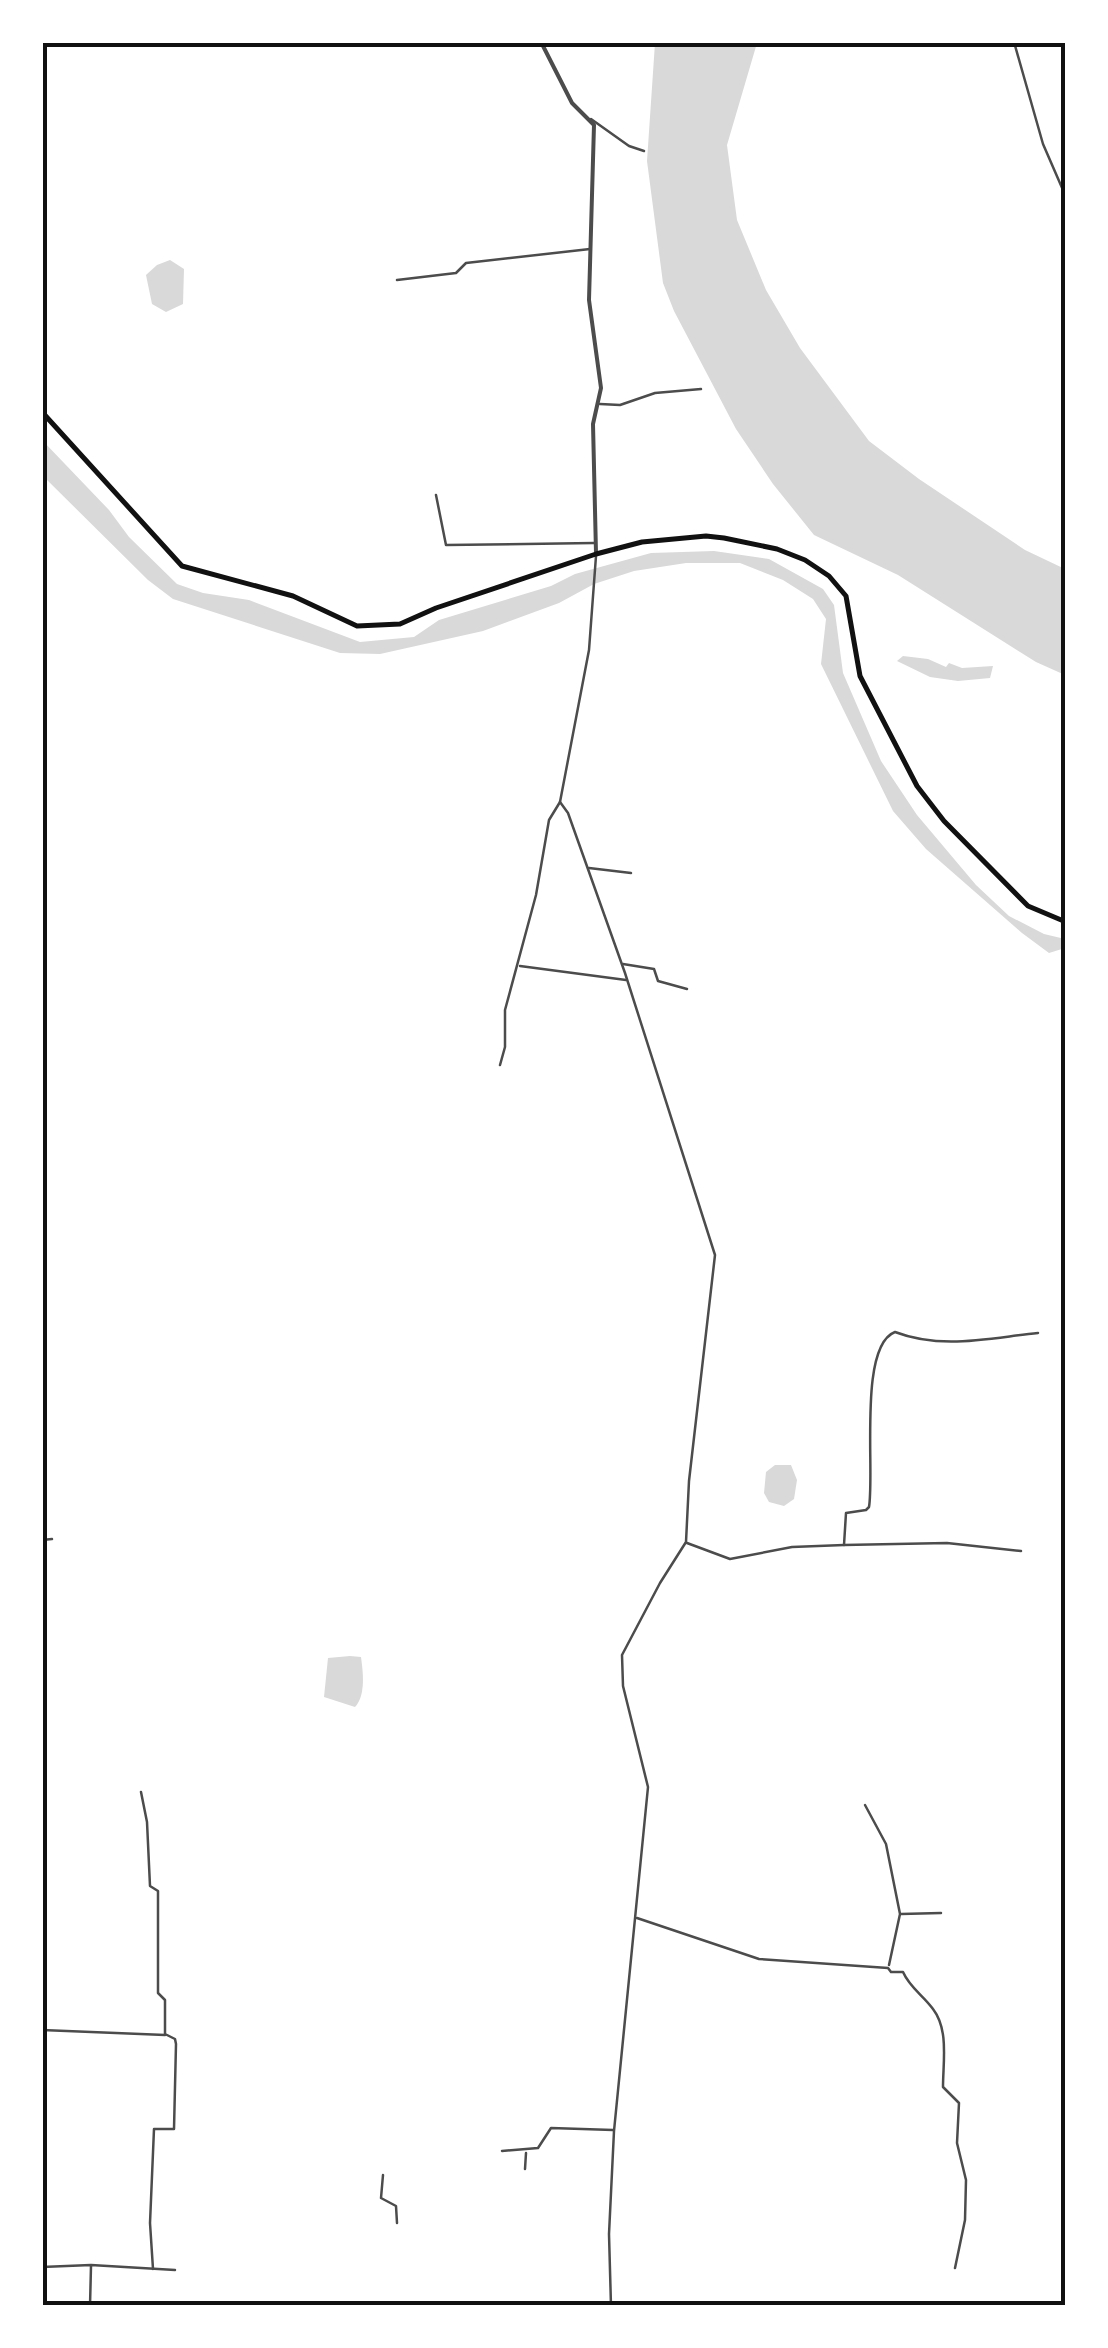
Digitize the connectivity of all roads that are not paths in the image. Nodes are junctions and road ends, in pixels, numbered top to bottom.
1 (541, 42) edge
2 (1014, 42) edge
3 (591, 119) junction
4 (644, 151) dead end
5 (1066, 197) edge
6 (591, 249) junction
7 (396, 280) dead end
8 (700, 389) dead end
9 (600, 404) junction
10 (42, 412) edge
11 (436, 496) dead end
12 (594, 544) junction
13 (596, 554) junction
14 (560, 802) junction
15 (588, 868) junction
16 (631, 873) dead end
17 (1066, 922) edge
18 (622, 964) junction
19 (519, 966) junction
20 (626, 980) junction
21 (687, 988) dead end
22 (500, 1065) dead end
23 (1038, 1332) dead end
24 (42, 1540) edge
25 (52, 1540) dead end
26 (686, 1542) junction
27 (844, 1545) junction
28 (1022, 1551) dead end
29 (141, 1792) dead end
30 (865, 1805) dead end
31 (942, 1913) dead end
32 (900, 1914) junction
33 (635, 1918) junction
34 (888, 1968) junction
35 (42, 2030) edge
36 (167, 2036) junction
37 (614, 2130) junction
38 (502, 2151) dead end
39 (526, 2151) junction
40 (525, 2169) dead end
41 (383, 2175) dead end
42 (397, 2223) dead end
43 (92, 2265) junction
44 (42, 2266) edge
45 (954, 2268) dead end
46 (154, 2269) junction
47 (175, 2270) dead end
48 (90, 2306) edge
49 (611, 2306) edge

1 - 3 street
2 - 5 street
3 - 4 street
3 - 6 street
6 - 7 street
6 - 9 street
8 - 9 street
9 - 12 street
10 - 13 main road
11 - 12 street
12 - 13 street
13 - 14 street
13 - 17 main road
14 - 15 street
14 - 19 street
15 - 16 street
15 - 18 street
18 - 20 street
18 - 21 street
19 - 20 street
19 - 22 street
20 - 26 street
23 - 27 street
24 - 25 street
26 - 27 street
26 - 33 street
27 - 28 street
29 - 36 street
30 - 32 street
31 - 32 street
32 - 34 street
33 - 34 street
33 - 37 street
34 - 45 street
35 - 36 street
36 - 46 street
37 - 39 street
37 - 49 street
38 - 39 street
39 - 40 street
41 - 42 street
43 - 44 street
43 - 46 street
43 - 48 street
46 - 47 street

